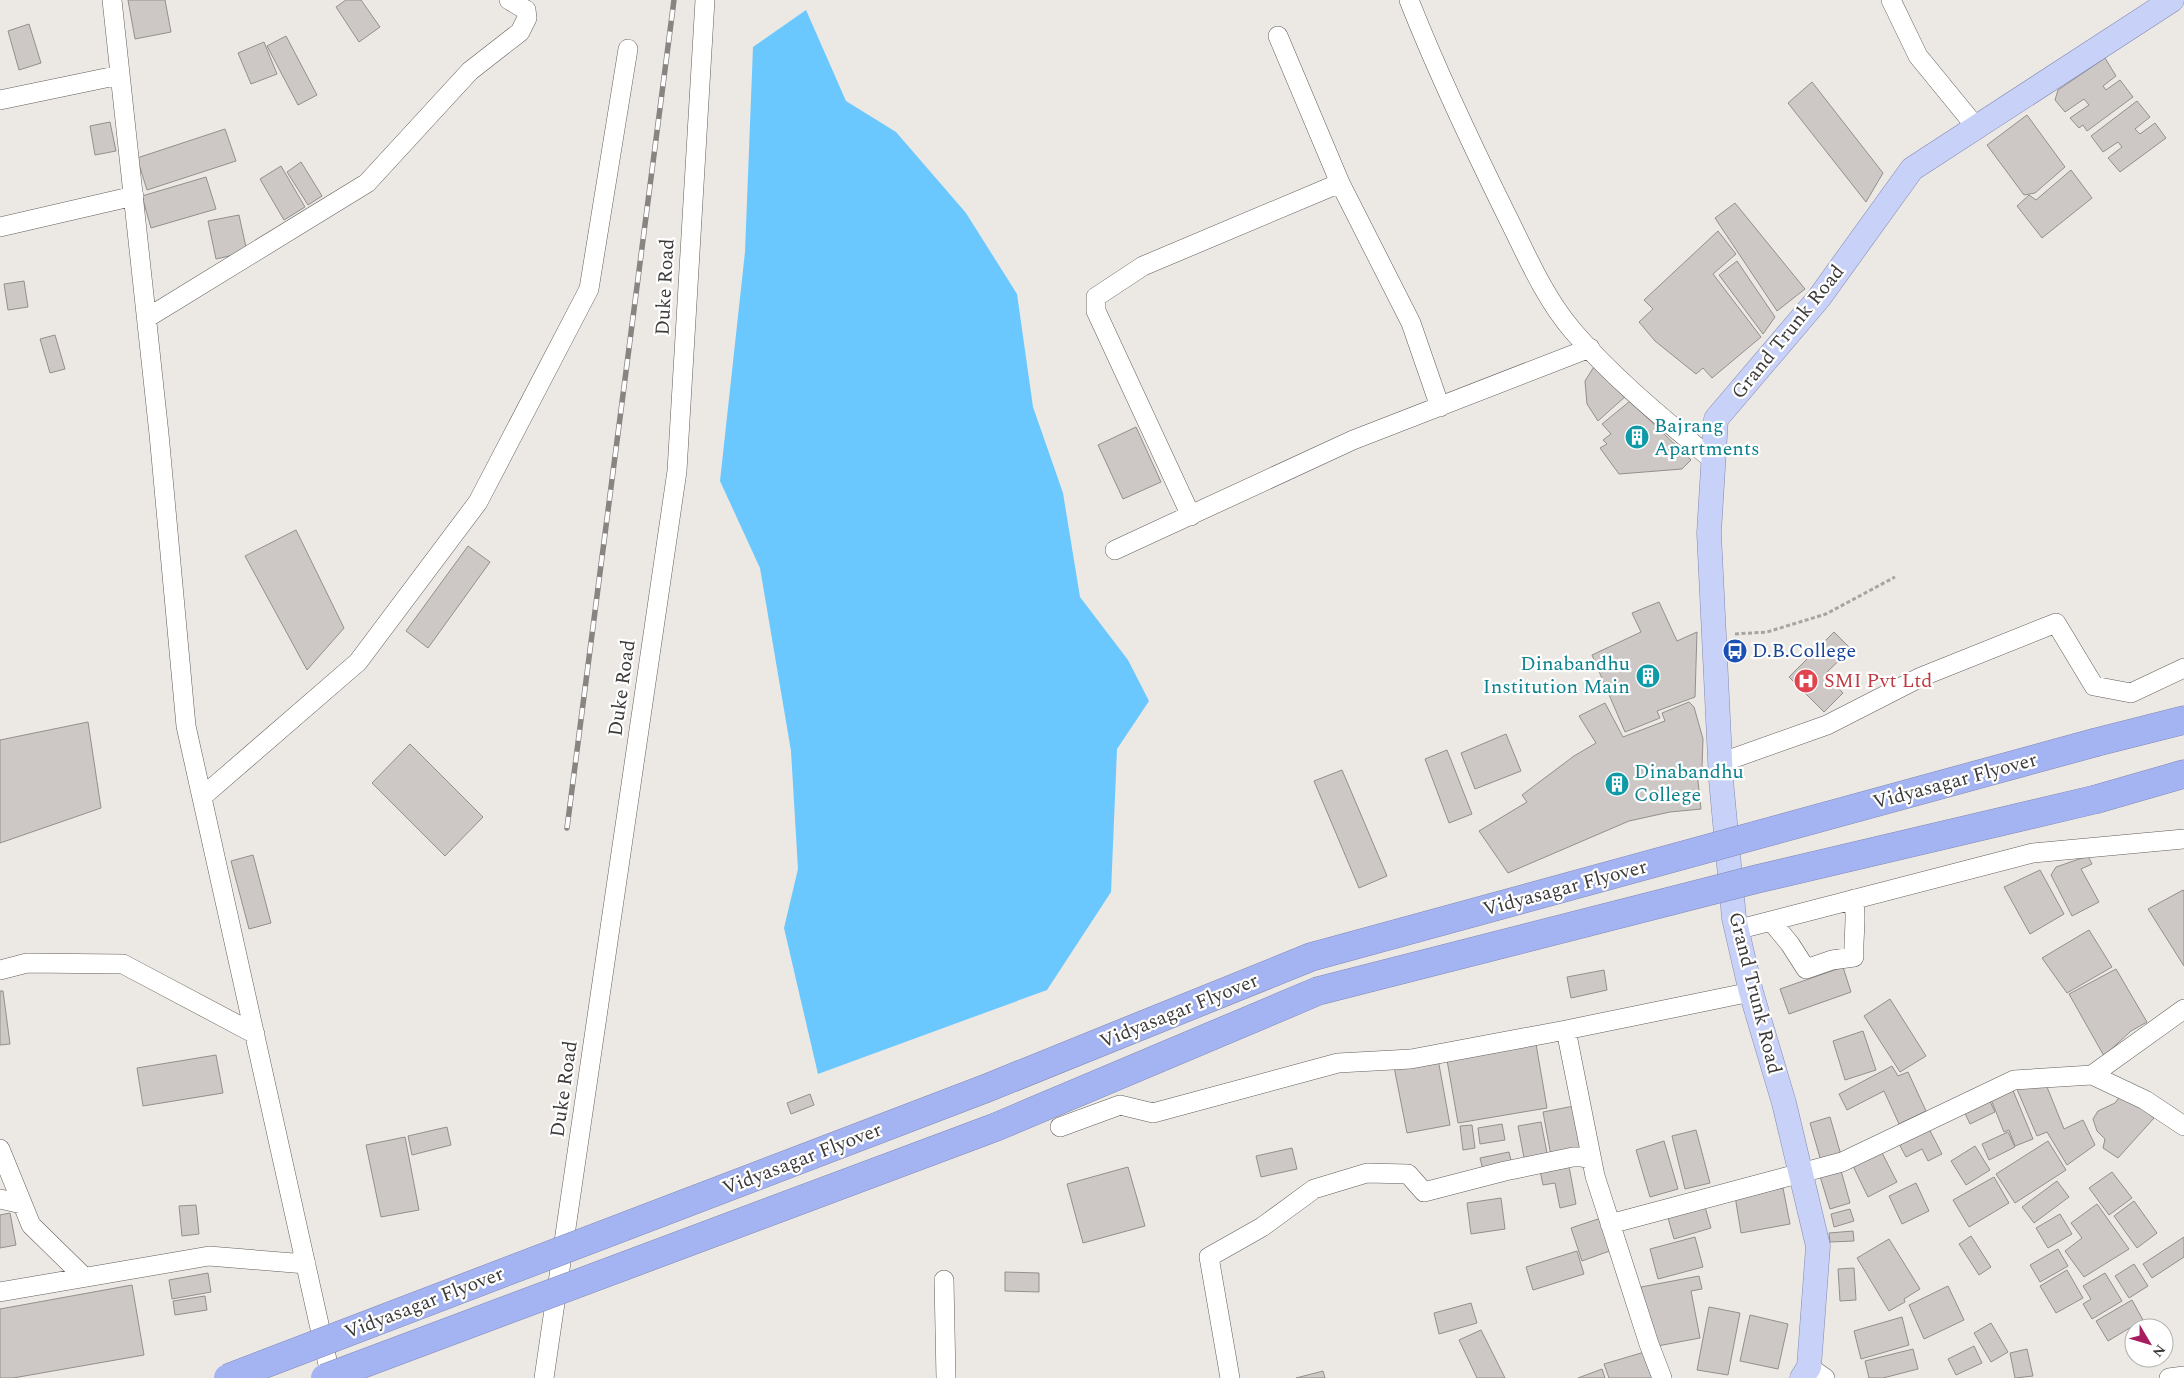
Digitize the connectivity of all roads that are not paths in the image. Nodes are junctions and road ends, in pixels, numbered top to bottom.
1 (112, 0) edge
2 (509, 0) edge
3 (705, 0) edge
4 (1409, 0) edge
5 (1891, 0) edge
6 (2172, 0) edge
7 (1278, 36) dead end
8 (628, 49) dead end
9 (120, 75) junction
10 (0, 100) edge
11 (1976, 127) junction
12 (1340, 183) junction
13 (134, 196) junction
14 (0, 227) edge
15 (147, 318) junction
16 (1590, 348) junction
17 (1440, 407) junction
18 (1714, 462) junction
19 (1190, 516) junction
20 (1115, 550) dead end
21 (2184, 668) edge
22 (2184, 706) edge
23 (2184, 720) edge
24 (2157, 726) junction
25 (1720, 763) junction
26 (2178, 778) edge
27 (202, 797) junction
28 (2184, 839) edge
29 (1854, 899) junction
30 (1770, 921) junction
31 (1736, 930) junction
32 (0, 970) edge
33 (1751, 992) junction
34 (2184, 1009) edge
35 (1566, 1030) junction
36 (255, 1034) junction
37 (2092, 1075) junction
38 (2184, 1126) edge
39 (1060, 1127) dead end
40 (0, 1149) edge
41 (1592, 1160) junction
42 (1800, 1173) junction
43 (0, 1199) edge
44 (22, 1204) junction
45 (1610, 1224) junction
46 (306, 1264) junction
47 (84, 1277) junction
48 (944, 1280) dead end
49 (0, 1292) edge
50 (1812, 1374) edge
51 (2184, 1376) edge
52 (228, 1378) edge
53 (326, 1378) edge
54 (331, 1378) edge
55 (544, 1378) edge
56 (946, 1378) edge
57 (1230, 1378) edge
58 (1662, 1378) edge
59 (2169, 1378) edge

1 - 9 street
2 - 15 street
3 - 55 street, Duke Road
4 - 16 street
5 - 11 street
6 - 11 main road, Grand Trunk Road
7 - 12 street
8 - 27 street
9 - 10 street
9 - 13 street
11 - 18 main road, Grand Trunk Road
12 - 17 street
12 - 19 street
13 - 14 street
13 - 15 street
15 - 27 street
16 - 17 street
16 - 18 street
17 - 19 street
18 - 25 main road, Grand Trunk Road
19 - 20 street
21 - 25 street
22 - 24 highway
23 - 24 highway, Vidyasagar Flyover
24 - 52 highway, Vidyasagar Flyover, bridge
25 - 31 main road, Grand Trunk Road
26 - 53 highway, Vidyasagar Flyover, bridge
27 - 36 street
28 - 29 street
29 - 30 street
29 - 30 street
30 - 31 street
31 - 33 main road, Grand Trunk Road
32 - 36 street
33 - 35 street
33 - 42 main road, Grand Trunk Road
34 - 37 street
35 - 39 street
35 - 41 street
36 - 46 street
37 - 38 street
37 - 42 street
40 - 44 street
41 - 45 street
41 - 57 street
42 - 45 street
42 - 50 main road, Grand Trunk Road
43 - 44 street
44 - 47 street
45 - 58 street
46 - 47 street
46 - 54 street
47 - 49 street
48 - 56 street
51 - 59 street

